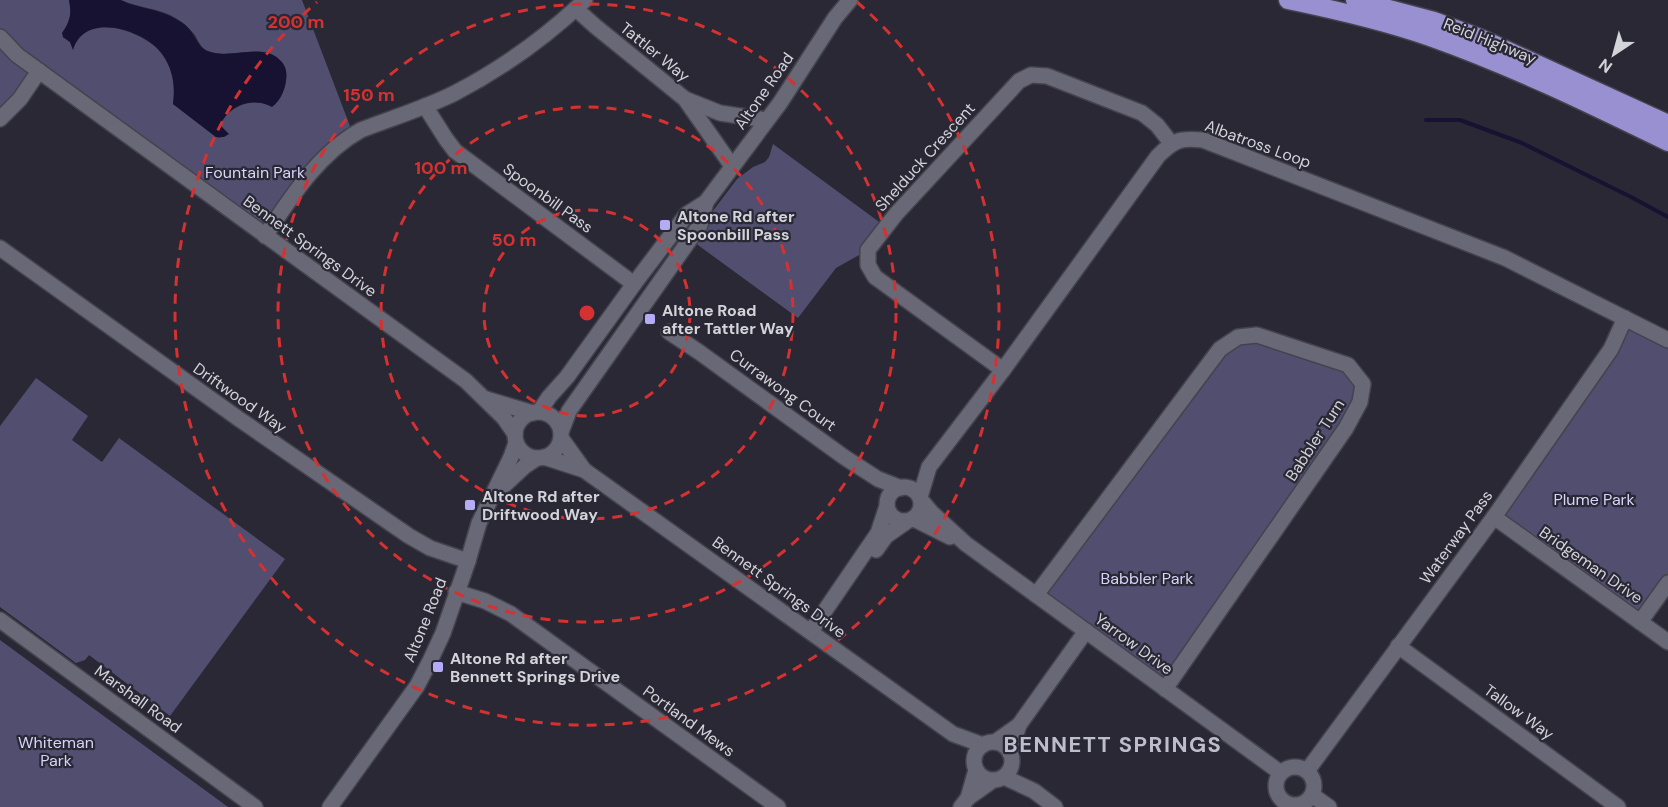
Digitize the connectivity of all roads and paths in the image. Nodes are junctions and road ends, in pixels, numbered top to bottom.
1 (850, 0) edge
2 (1288, 0) edge
3 (1355, 0) edge
4 (580, 4) edge
5 (0, 37) edge
6 (39, 71) junction
7 (685, 99) junction
8 (425, 106) junction
9 (0, 119) edge
10 (766, 120) junction
11 (1668, 124) edge
12 (1668, 142) edge
13 (1171, 143) junction
14 (732, 166) junction
15 (706, 202) junction
16 (265, 236) junction
17 (0, 248) edge
18 (634, 284) junction
19 (1625, 318) junction
20 (669, 332) dead end
21 (1668, 340) edge
22 (1003, 370) junction
23 (483, 399) junction
24 (536, 412) junction
25 (561, 435) junction
26 (516, 438) junction
27 (541, 458) junction
28 (844, 458) junction
29 (929, 467) junction
30 (584, 470) junction
31 (902, 487) junction
32 (492, 496) junction
33 (920, 498) junction
34 (887, 505) junction
35 (1494, 518) junction
36 (910, 520) junction
37 (966, 544) junction
38 (468, 561) junction
39 (846, 581) junction
40 (1668, 583) edge
41 (456, 592) junction
42 (1036, 596) junction
43 (0, 620) edge
44 (1640, 622) junction
45 (811, 631) junction
46 (1086, 631) junction
47 (1668, 642) edge
48 (1398, 646) junction
49 (1166, 689) junction
50 (1019, 725) junction
51 (953, 734) junction
52 (989, 744) junction
53 (974, 767) junction
54 (1004, 769) junction
55 (1307, 771) junction
56 (1281, 773) junction
57 (1312, 795) junction
58 (964, 802) edge
59 (1283, 804) edge
60 (255, 807) edge
61 (330, 807) edge
62 (778, 807) edge
63 (1056, 807) edge
64 (1329, 807) edge
65 (1618, 807) edge

1 - 10 street, Altone Road
2 - 12 highway, Reid Highway
3 - 11 highway, Reid Highway
4 - 7 street, Tattler Way
4 - 8 street
5 - 6 street, Bennett Springs Drive
6 - 9 street
6 - 16 street, Bennett Springs Drive
7 - 10 street, Tattler Way
7 - 14 street, Tattler Way
8 - 16 street
8 - 18 street, Spoonbill Pass
10 - 14 street, Altone Road
13 - 19 street, Albatross Loop
13 - 22 street
13 - 22 street, Shelduck Crescent
14 - 15 street, Altone Road
15 - 18 street, Altone Road
15 - 25 street, Altone Road
16 - 23 street, Bennett Springs Drive
17 - 38 street, Driftwood Way
18 - 24 street, Altone Road
19 - 21 street, Albatross Loop
19 - 35 street, Waterway Pass
20 - 28 street, Currawong Court
22 - 29 street
23 - 24 street, Bennett Springs Drive
23 - 26 street, Bennett Springs Drive
24 - 25 street
24 - 26 street
25 - 27 street
25 - 30 street, Bennett Springs Drive
26 - 27 street
26 - 32 street, Altone Road
27 - 30 street, Bennett Springs Drive
27 - 32 street, Altone Road
28 - 31 street
28 - 34 street
29 - 31 street
29 - 33 street
30 - 45 street, Bennett Springs Drive
31 - 33 street
31 - 34 street
32 - 38 street, Altone Road
33 - 36 street
33 - 37 street
34 - 36 street
34 - 39 street
35 - 44 street, Bridgeman Drive
35 - 48 street, Waterway Pass
36 - 37 street
36 - 39 street
37 - 42 street, Yarrow Drive
38 - 41 street, Altone Road
39 - 45 street
40 - 44 street
41 - 61 street, Altone Road
41 - 62 street, Portland Mews
42 - 46 street, Yarrow Drive
42 - 49 street, Babbler Turn
43 - 60 street, Marshall Road
44 - 47 street, Bridgeman Drive
45 - 51 street, Bennett Springs Drive
46 - 49 street, Yarrow Drive
46 - 50 street
48 - 55 street, Waterway Pass
48 - 65 street, Tallow Way
49 - 56 street, Yarrow Drive
50 - 52 street
50 - 54 street
51 - 52 street, Bennett Springs Drive
51 - 53 street, Bennett Springs Drive
52 - 53 street
52 - 54 street
53 - 54 street
53 - 58 street
54 - 58 street
54 - 63 street
55 - 56 street
55 - 57 street
56 - 59 street
57 - 59 street
57 - 64 street

